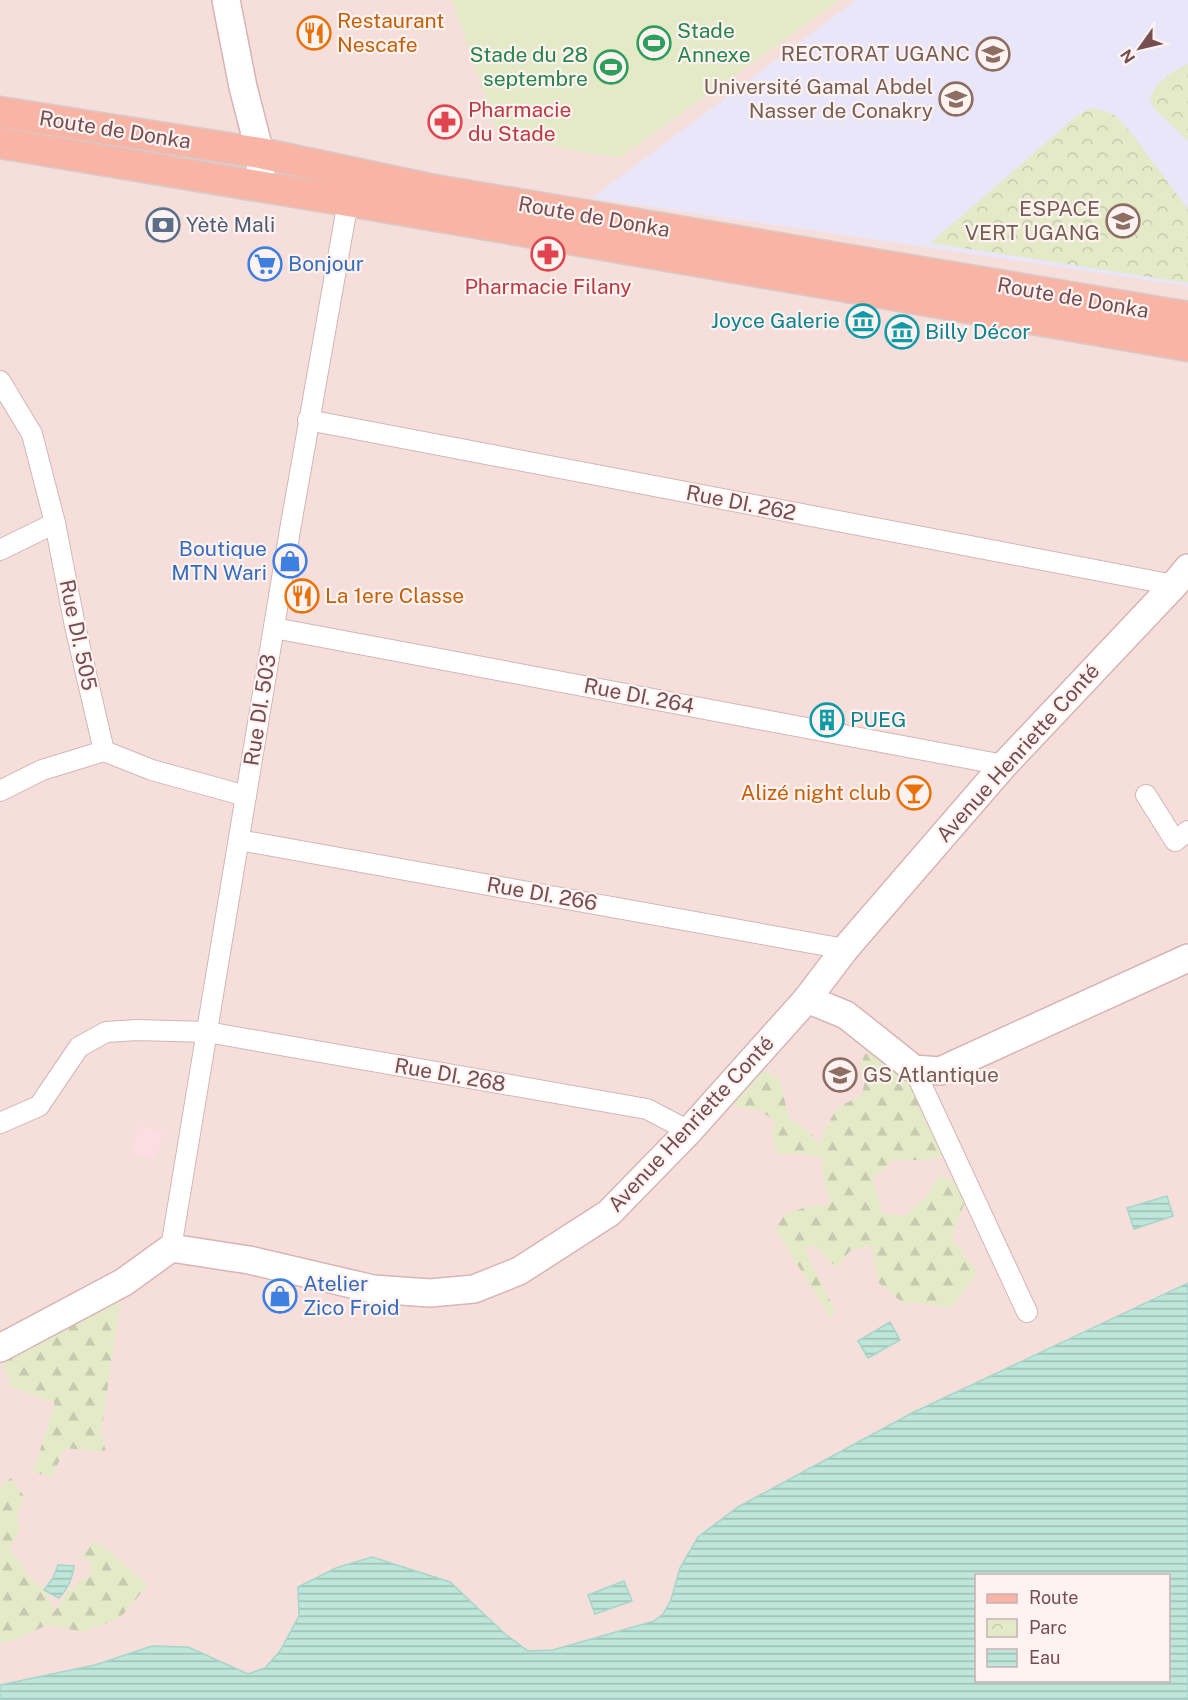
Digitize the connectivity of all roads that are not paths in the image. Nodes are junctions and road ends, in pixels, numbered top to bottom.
1 (226, 0) edge
2 (0, 112) edge
3 (0, 143) edge
4 (260, 153) junction
5 (353, 172) junction
6 (261, 186) junction
7 (348, 201) junction
8 (1188, 317) edge
9 (1188, 346) edge
10 (0, 381) edge
11 (308, 420) junction
12 (55, 523) junction
13 (0, 550) edge
14 (1181, 576) edge
15 (274, 628) junction
16 (104, 751) junction
17 (1004, 765) junction
18 (0, 792) edge
19 (1146, 795) dead end
20 (246, 796) junction
21 (1188, 831) edge
22 (239, 840) junction
23 (845, 949) junction
24 (1188, 958) edge
25 (807, 999) junction
26 (207, 1032) junction
27 (914, 1069) junction
28 (0, 1123) edge
29 (689, 1131) junction
30 (171, 1248) junction
31 (1027, 1312) dead end
32 (0, 1348) edge

1 - 4 main road
2 - 4 main road, Route de Donka
3 - 6 main road, Route de Donka
4 - 5 main road, Route de Donka
4 - 6 main road
5 - 7 street, Rue DI. 503
5 - 8 main road, Route de Donka
6 - 7 main road, Route de Donka
7 - 9 main road, Route de Donka
7 - 11 street, Rue DI. 503
10 - 12 street, Rue DI. 505
11 - 14 street, Rue DI. 262
11 - 15 street, Rue DI. 503
12 - 13 street
12 - 16 street, Rue DI. 505
14 - 17 main road, Avenue Henriette Conté
15 - 17 street, Rue DI. 264
15 - 20 street, Rue DI. 503
16 - 18 street
16 - 20 street
17 - 23 main road, Avenue Henriette Conté
19 - 21 street
20 - 22 street, Rue DI. 503
22 - 23 street, Rue DI. 266
22 - 26 street, Rue DI. 503
23 - 25 main road, Avenue Henriette Conté
24 - 27 main road
25 - 27 main road
25 - 29 main road, Avenue Henriette Conté
26 - 28 street, Rue DI. 268
26 - 29 street, Rue DI. 268
26 - 30 street, Rue DI. 503
27 - 31 street
29 - 30 main road, Avenue Henriette Conté
30 - 32 main road

